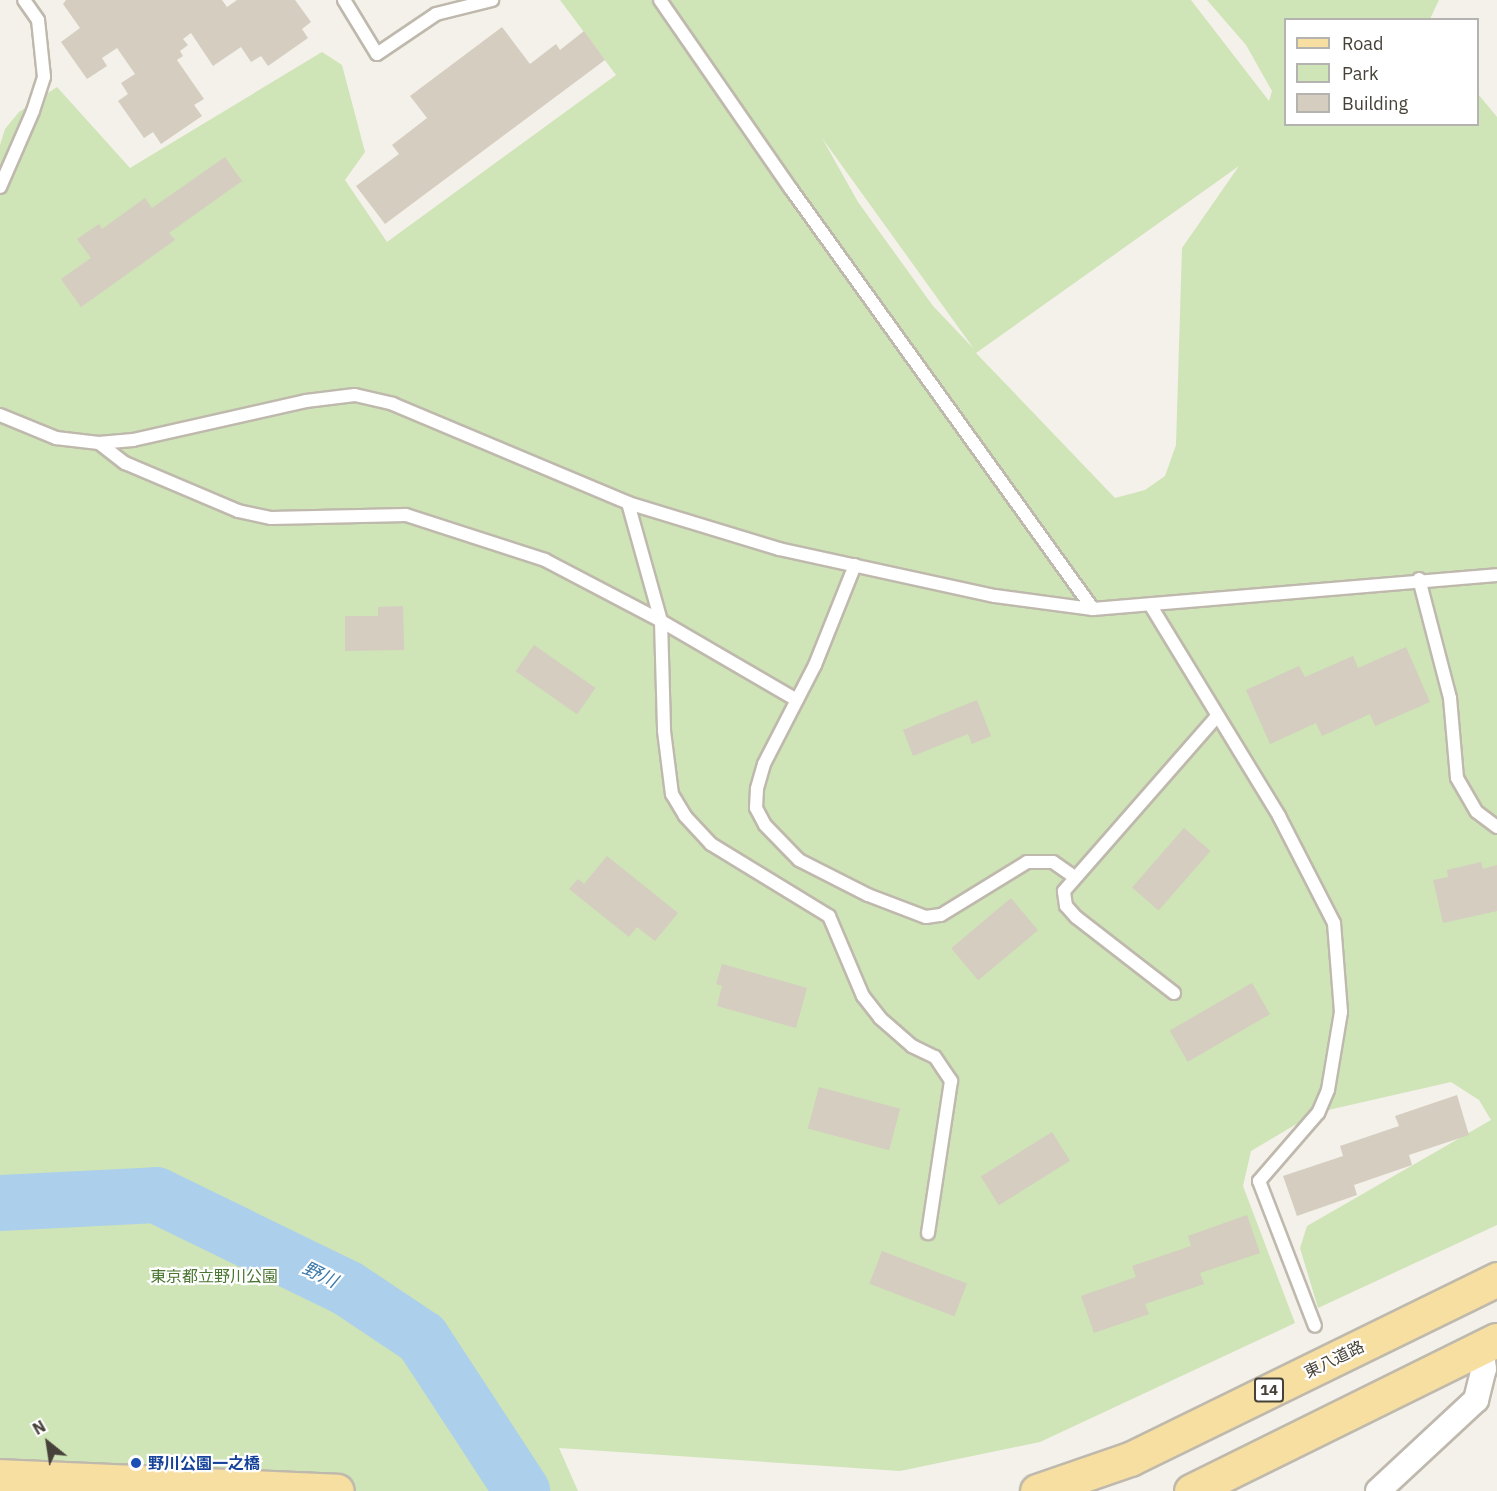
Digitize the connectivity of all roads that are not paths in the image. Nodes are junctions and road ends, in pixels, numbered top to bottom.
1 (24, 0) edge
2 (344, 0) edge
3 (492, 0) edge
4 (660, 0) edge
5 (0, 187) edge
6 (0, 415) edge
7 (99, 444) junction
8 (628, 503) junction
9 (855, 565) junction
10 (1497, 576) edge
11 (1419, 579) junction
12 (1151, 606) junction
13 (1093, 609) junction
14 (661, 621) junction
15 (797, 700) junction
16 (1217, 716) junction
17 (1497, 827) edge
18 (1073, 876) junction
19 (1174, 993) dead end
20 (928, 1233) dead end
21 (1497, 1279) edge
22 (1315, 1326) dead end
23 (1489, 1344) edge
24 (0, 1476) edge
25 (1391, 1487) edge
26 (337, 1491) edge
27 (1037, 1491) edge
28 (1191, 1491) edge

1 - 5 lane
2 - 3 lane
4 - 13 lane
6 - 7 lane
7 - 8 lane
7 - 14 lane
8 - 9 lane
8 - 14 lane
9 - 13 lane
9 - 15 lane
10 - 11 lane
11 - 12 lane
11 - 17 lane
12 - 13 lane
12 - 16 lane
14 - 15 lane
14 - 20 lane
15 - 18 lane
16 - 18 lane
16 - 22 lane
18 - 19 lane
21 - 27 main road, 東八道路 / 14
23 - 25 street
23 - 28 main road
24 - 26 main road

